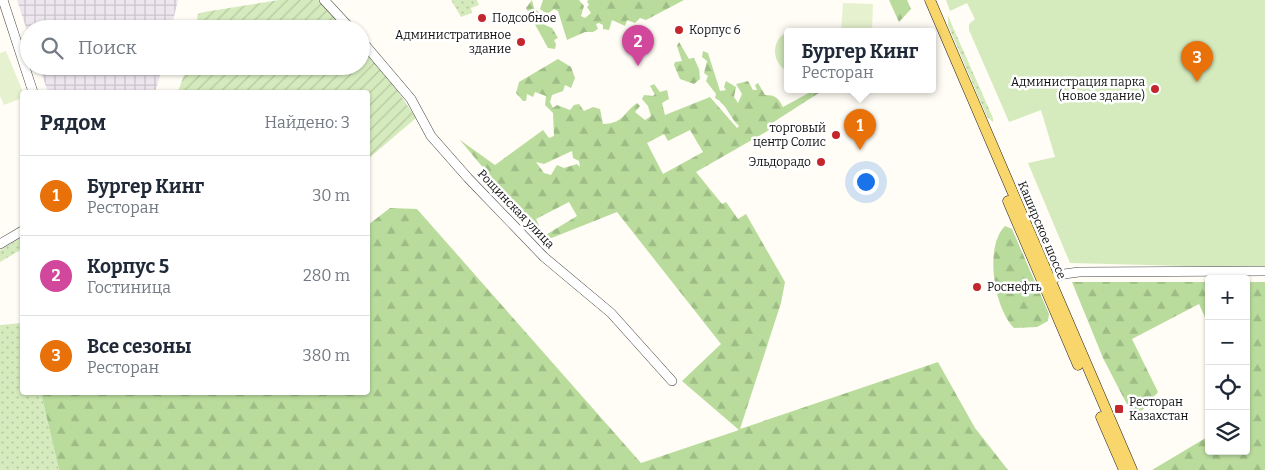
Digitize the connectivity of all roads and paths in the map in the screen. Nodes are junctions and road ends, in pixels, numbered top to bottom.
1 (2, 0) edge
2 (324, 0) edge
3 (923, 0) edge
4 (930, 0) edge
5 (343, 20) edge
6 (935, 28) edge
7 (936, 30) edge
8 (370, 51) edge
9 (20, 53) edge
10 (27, 75) edge
11 (32, 90) edge
12 (20, 232) edge
13 (0, 244) edge
14 (1265, 271) edge
15 (1046, 282) junction
16 (672, 380) dead end
17 (1124, 470) edge
18 (1132, 470) edge

1 - 9 street
2 - 5 street
3 - 6 main road, Каширское шоссе
4 - 15 main road, Каширское шоссе
7 - 15 main road, Каширское шоссе
8 - 16 street, Рощинская улица
10 - 11 street
12 - 13 street
14 - 15 street
15 - 17 main road, Каширское шоссе
15 - 18 main road, Каширское шоссе

